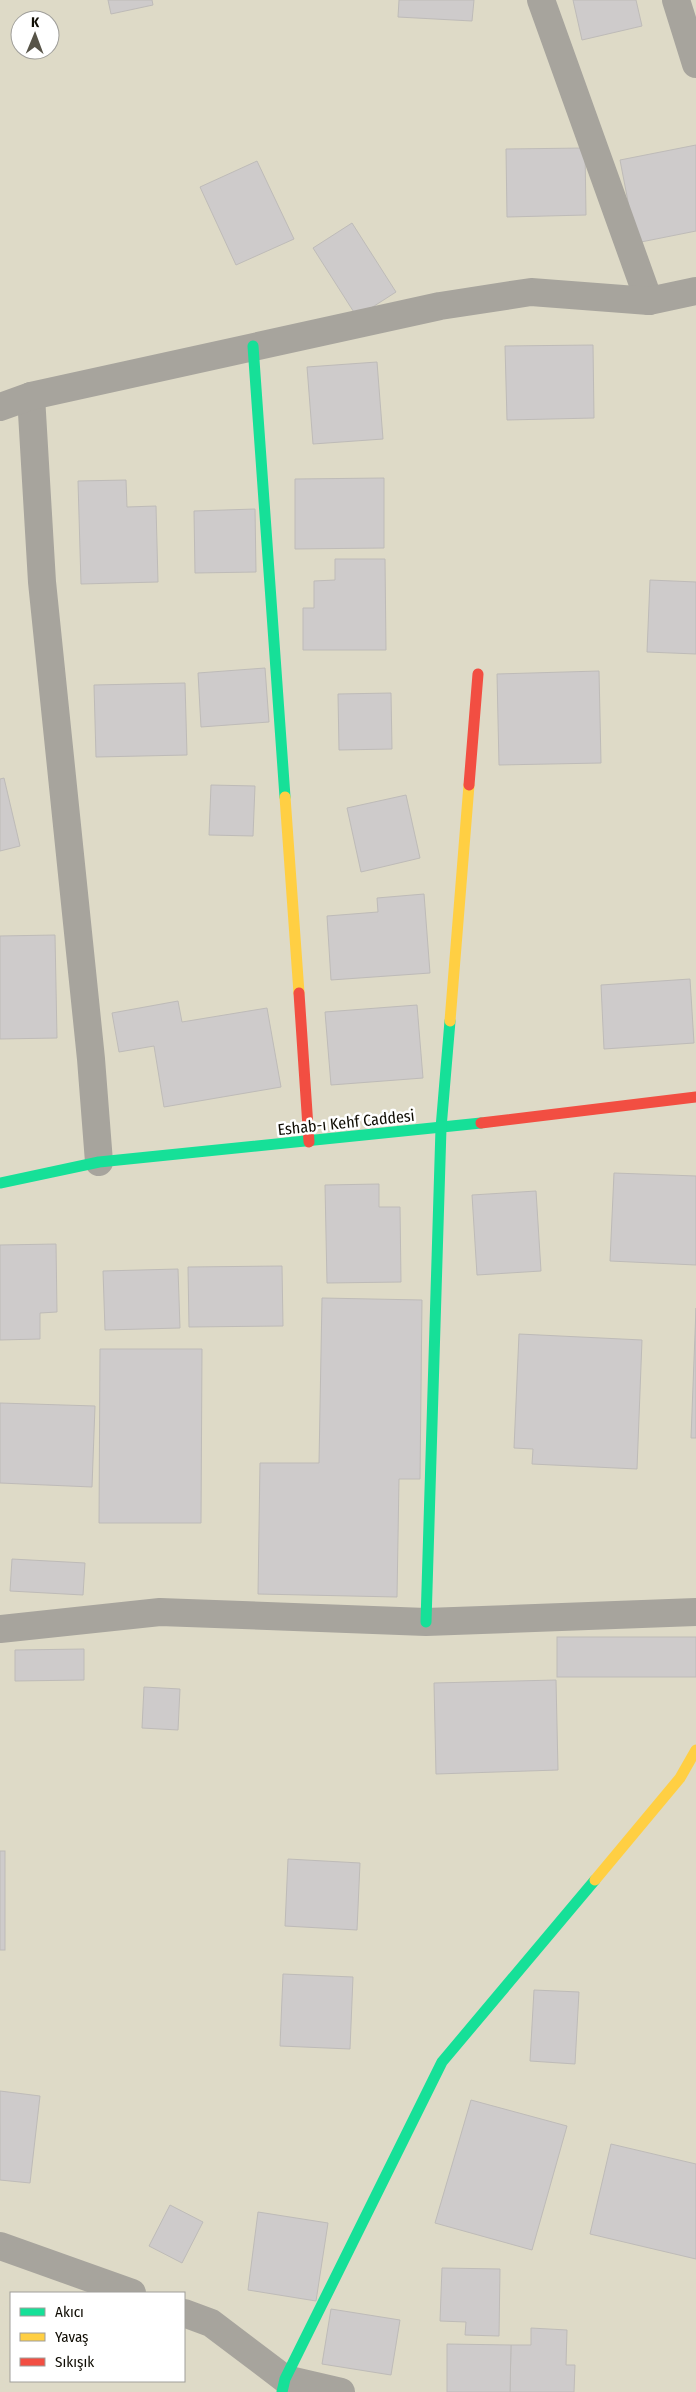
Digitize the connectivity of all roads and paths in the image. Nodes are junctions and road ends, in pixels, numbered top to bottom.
1 (541, 0) edge
2 (676, 0) edge
3 (696, 64) edge
4 (696, 291) edge
5 (649, 301) junction
6 (253, 346) junction
7 (32, 396) junction
8 (0, 407) edge
9 (478, 674) dead end
10 (696, 1097) edge
11 (442, 1128) junction
12 (309, 1142) junction
13 (99, 1162) junction
14 (0, 1183) edge
15 (696, 1612) edge
16 (426, 1622) junction
17 (0, 1629) edge
18 (696, 1750) edge
19 (0, 2246) edge
20 (129, 2292) edge
21 (185, 2313) edge
22 (283, 2385) edge
23 (341, 2392) edge

1 - 5 street
2 - 3 street
4 - 5 street
5 - 6 street
6 - 7 street
6 - 12 street
7 - 8 street
7 - 13 street
9 - 11 street
10 - 11 street, Eshab-ı Kehf Caddesi
11 - 12 street, Eshab-ı Kehf Caddesi
11 - 16 street
12 - 13 street, Eshab-ı Kehf Caddesi
13 - 14 street, Eshab-ı Kehf Caddesi
15 - 16 street
16 - 17 street
18 - 22 street
19 - 20 street
21 - 22 street
22 - 23 street

